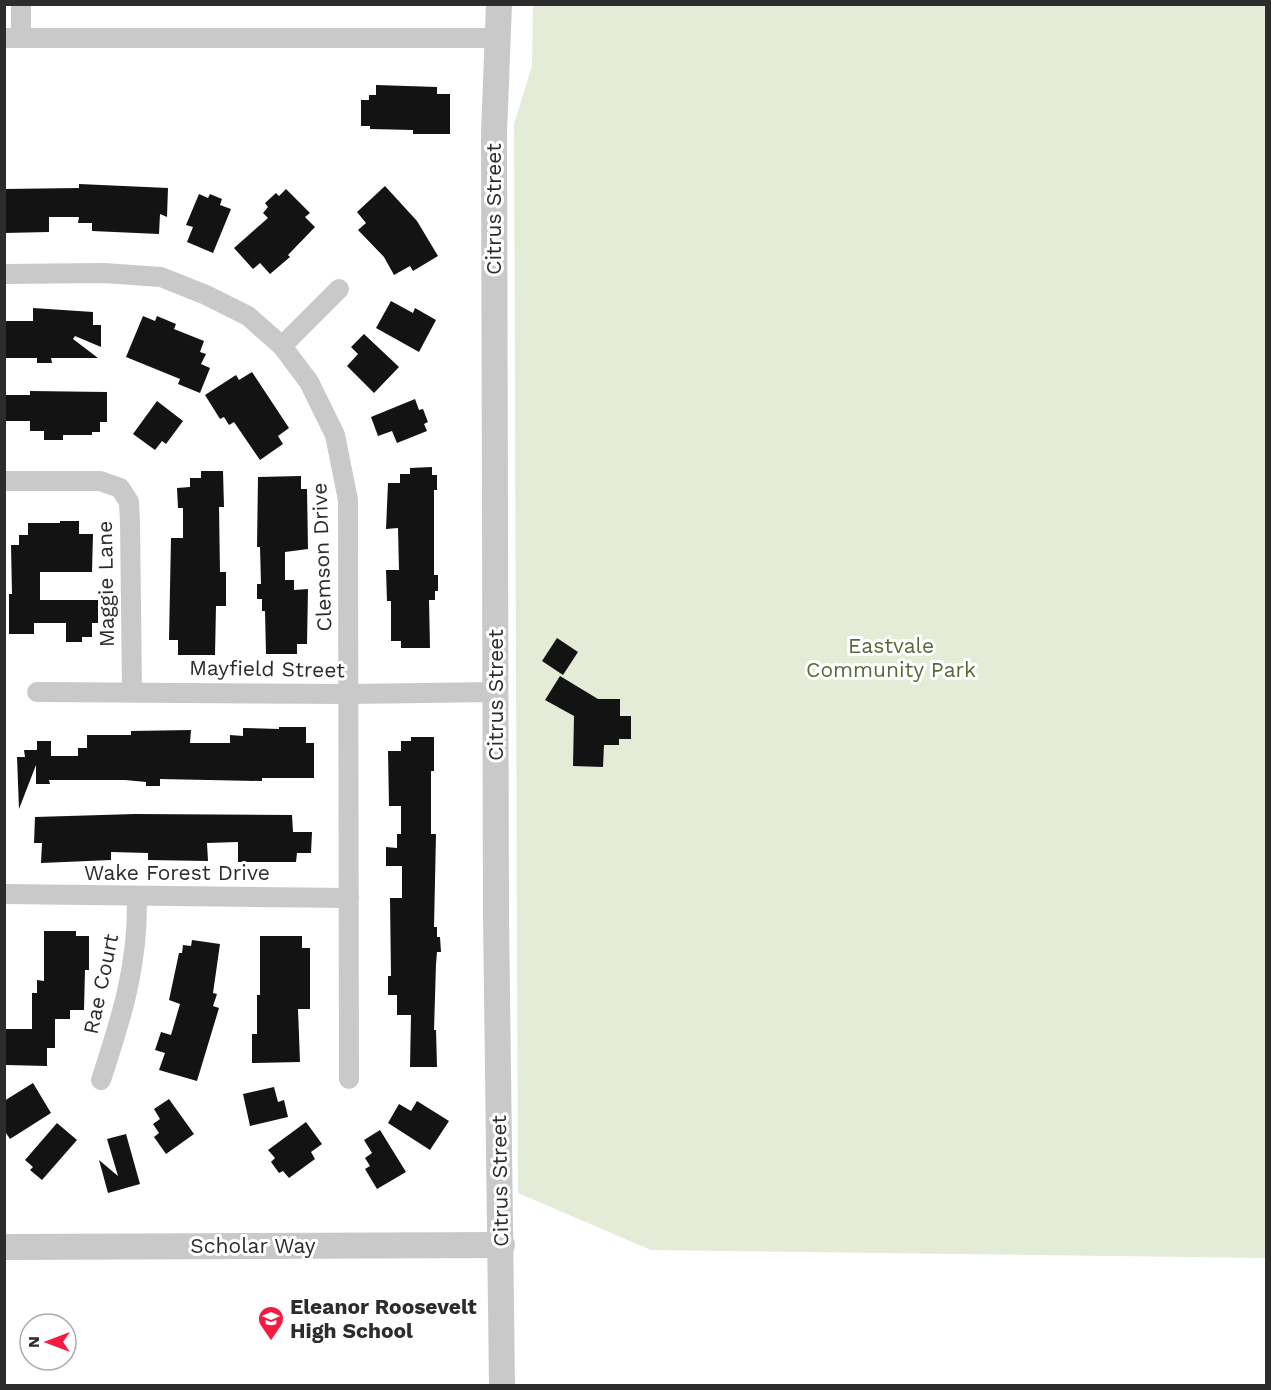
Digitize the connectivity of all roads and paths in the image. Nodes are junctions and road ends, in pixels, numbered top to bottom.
1 (21, 4) edge
2 (499, 4) edge
3 (13, 38) edge
4 (499, 38) junction
5 (4, 274) edge
6 (339, 289) dead end
7 (282, 346) junction
8 (4, 481) edge
9 (132, 691) junction
10 (37, 692) dead end
11 (496, 692) junction
12 (349, 694) junction
13 (4, 894) edge
14 (137, 898) junction
15 (349, 898) junction
16 (350, 1079) dead end
17 (101, 1080) dead end
18 (502, 1245) junction
19 (4, 1247) edge
20 (502, 1386) edge

1 - 3 street
2 - 4 street, Citrus Street
3 - 4 street
4 - 11 street, Citrus Street
5 - 7 street, Clemson Drive
6 - 7 street
7 - 12 street, Clemson Drive
8 - 9 street, Maggie Lane
9 - 10 street, Mayfield Street
9 - 12 street, Mayfield Street
11 - 12 street, Mayfield Street
11 - 18 street, Citrus Street
12 - 15 street, Clemson Drive
13 - 14 street, Wake Forest Drive
14 - 15 street, Wake Forest Drive
14 - 17 street, Rae Court
15 - 16 street, Clemson Drive
18 - 19 street, Scholar Way
18 - 20 street, Citrus Street

